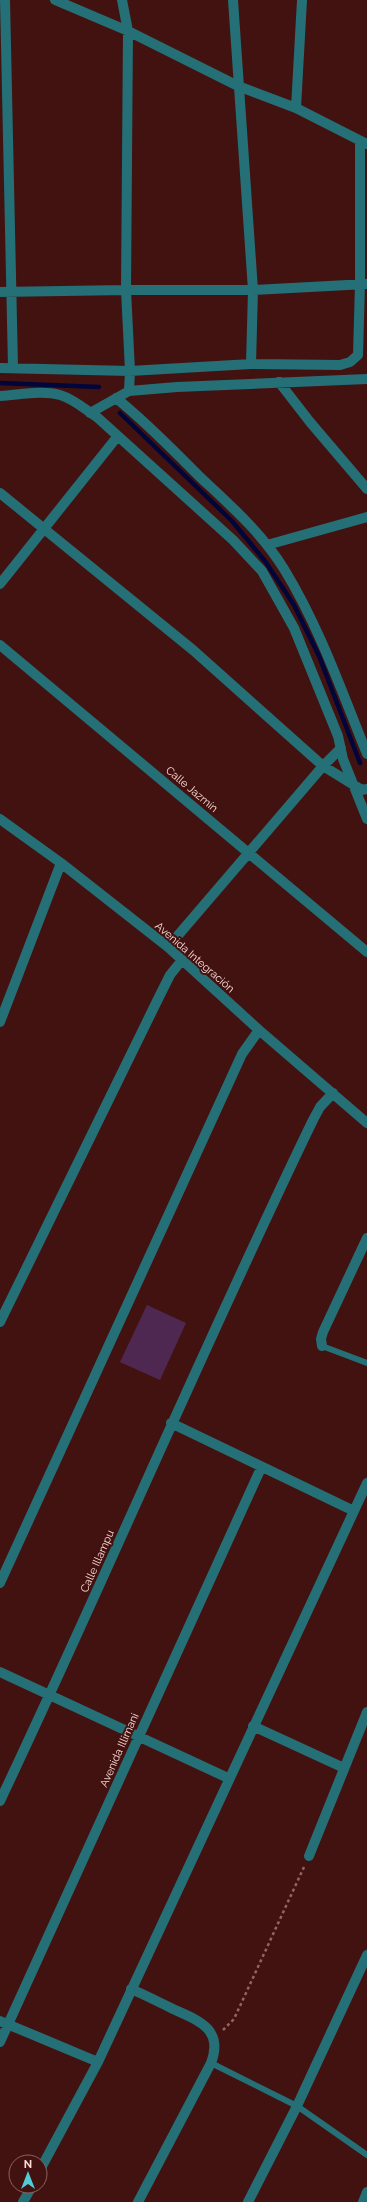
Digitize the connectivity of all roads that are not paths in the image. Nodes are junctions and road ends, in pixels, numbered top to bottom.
1 (5, 0) edge
2 (55, 0) edge
3 (122, 0) edge
4 (233, 0) edge
5 (302, 0) edge
6 (128, 31) junction
7 (238, 86) junction
8 (296, 108) junction
9 (364, 143) edge
10 (364, 284) edge
11 (126, 290) junction
12 (253, 290) junction
13 (5, 292) edge
14 (251, 364) junction
15 (13, 367) junction
16 (0, 368) edge
17 (130, 371) junction
18 (367, 379) edge
19 (280, 382) junction
20 (129, 391) junction
21 (0, 396) edge
22 (116, 398) junction
23 (90, 413) junction
24 (117, 437) junction
25 (367, 489) edge
26 (0, 493) edge
27 (367, 517) edge
28 (44, 530) junction
29 (267, 544) junction
30 (0, 584) edge
31 (0, 645) edge
32 (341, 748) junction
33 (367, 754) edge
34 (323, 766) junction
35 (353, 785) junction
36 (367, 789) edge
37 (0, 819) edge
38 (367, 819) edge
39 (250, 852) junction
40 (61, 863) junction
41 (168, 947) junction
42 (367, 952) edge
43 (182, 960) junction
44 (0, 1022) edge
45 (259, 1030) junction
46 (333, 1093) junction
47 (367, 1123) edge
48 (367, 1238) edge
49 (0, 1322) edge
50 (322, 1346) joint
51 (367, 1363) edge
52 (171, 1423) junction
53 (261, 1468) junction
54 (367, 1483) edge
55 (354, 1512) junction
56 (0, 1582) edge
57 (0, 1672) edge
58 (50, 1694) junction
59 (367, 1712) edge
60 (253, 1726) junction
61 (138, 1734) junction
62 (344, 1768) junction
63 (228, 1778) junction
64 (0, 1801) edge
65 (309, 1856) road end
66 (367, 1955) edge
67 (131, 1989) junction
68 (4, 2023) edge
69 (0, 2042) edge
70 (98, 2062) junction
71 (211, 2063) junction
72 (297, 2106) junction
73 (48, 2155) edge
74 (367, 2155) edge
75 (367, 2192) edge
76 (138, 2202) edge
77 (248, 2202) edge
78 (363, 2202) edge

1 - 13 street
2 - 6 street
3 - 6 street
4 - 7 street
5 - 8 street
6 - 7 street
6 - 11 street
7 - 8 street
7 - 12 street
8 - 9 street
9 - 10 street
10 - 12 street
10 - 14 street
11 - 12 street
11 - 13 street
11 - 17 street
12 - 14 street
13 - 15 street
14 - 17 street
15 - 16 street
15 - 17 street
17 - 20 street
18 - 19 street
19 - 20 street
19 - 25 street
20 - 22 street
21 - 23 street
22 - 23 street
22 - 29 street
23 - 24 street
24 - 28 street
24 - 32 street
26 - 28 street
27 - 29 street
28 - 30 street
28 - 34 street
29 - 33 street
31 - 39 street, Calle Jazmín
32 - 34 street
32 - 35 street
34 - 35 street
34 - 39 street
35 - 36 street
35 - 38 street
37 - 40 street, Avenida Integración
39 - 41 street
39 - 42 street, Calle Jazmín
40 - 41 street, Avenida Integración
40 - 44 street
41 - 43 street, Avenida Integración
43 - 45 street, Avenida Integración
43 - 49 street
45 - 46 street, Avenida Integración
45 - 56 street
46 - 47 street, Avenida Integración
46 - 52 street, Calle Illampu
48 - 50 street
50 - 51 lane
52 - 53 street
52 - 58 street, Calle Illampu
53 - 55 street
53 - 61 street, Avenida Illimani
54 - 55 street
55 - 60 street
57 - 58 street
58 - 61 street
58 - 64 street, Calle Illampu
59 - 62 street
60 - 62 street
60 - 63 street
61 - 63 street
61 - 68 street, Avenida Illimani
62 - 65 street
63 - 67 street
66 - 72 street
67 - 70 street
67 - 71 street
68 - 69 street, Avenida Illimani
68 - 70 street
70 - 73 street
71 - 72 lane
71 - 76 street
72 - 74 lane
72 - 77 street
75 - 78 street

